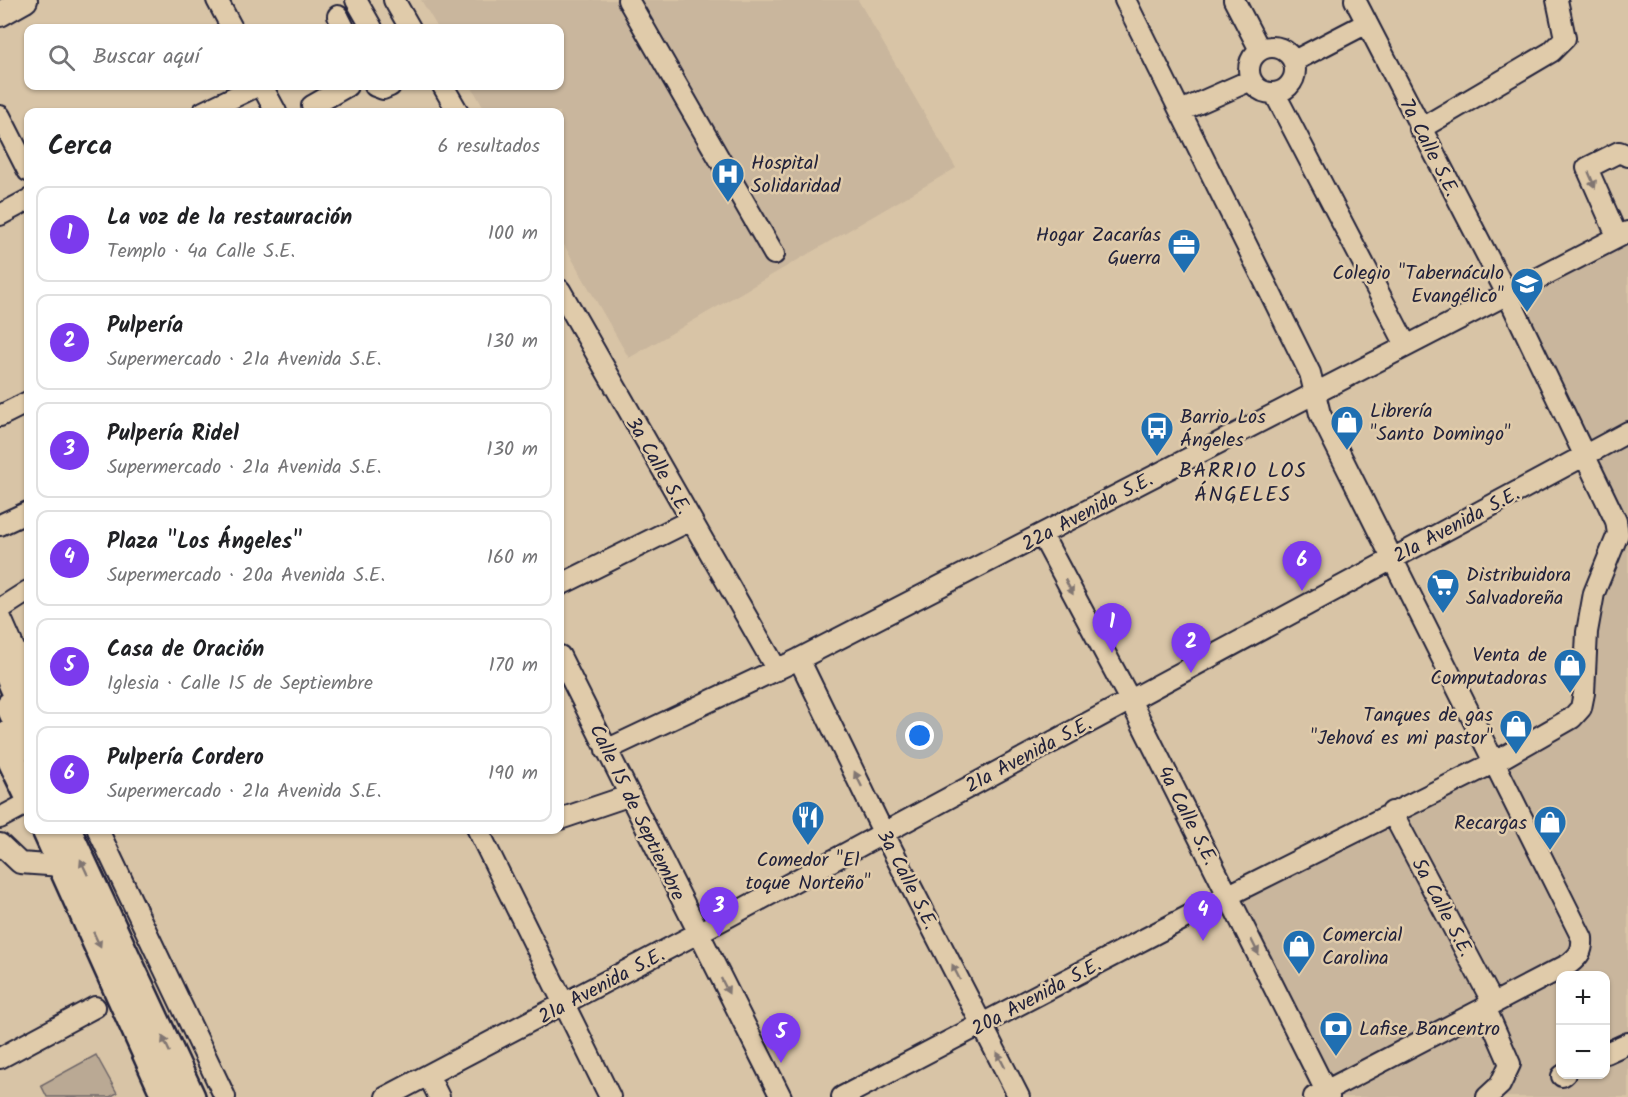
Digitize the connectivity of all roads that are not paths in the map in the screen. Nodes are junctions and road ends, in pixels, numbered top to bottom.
1 (25, 0) edge
2 (217, 0) edge
3 (356, 0) edge
4 (394, 0) edge
5 (628, 0) edge
6 (1125, 0) edge
7 (1234, 0) edge
8 (1355, 0) edge
9 (1557, 0) edge
10 (0, 14) edge
11 (1367, 23) junction
12 (230, 24) edge
13 (370, 24) edge
14 (408, 24) edge
15 (1260, 50) junction
16 (1294, 61) junction
17 (1251, 80) junction
18 (249, 90) edge
19 (264, 90) edge
20 (340, 90) edge
21 (445, 90) edge
22 (1275, 94) junction
23 (312, 106) dead end
24 (211, 108) edge
25 (274, 108) edge
26 (456, 108) edge
27 (1181, 111) junction
28 (0, 116) edge
29 (1420, 129) junction
30 (1628, 156) edge
31 (24, 163) edge
32 (24, 203) edge
33 (0, 215) edge
34 (1622, 234) edge
35 (774, 254) dead end
36 (1507, 294) junction
37 (564, 297) edge
38 (1406, 345) junction
39 (1315, 395) junction
40 (24, 404) edge
41 (0, 416) edge
42 (1628, 432) edge
43 (1586, 454) junction
44 (24, 514) edge
45 (691, 520) junction
46 (0, 525) edge
47 (1042, 535) junction
48 (1391, 558) junction
49 (564, 583) edge
50 (24, 594) edge
51 (0, 609) edge
52 (0, 616) edge
53 (0, 644) edge
54 (799, 659) junction
55 (564, 664) edge
56 (777, 670) junction
57 (24, 671) edge
58 (0, 684) edge
59 (1130, 700) junction
60 (24, 710) edge
61 (0, 736) edge
62 (24, 737) edge
63 (606, 750) junction
64 (1495, 762) junction
65 (24, 786) edge
66 (628, 796) junction
67 (24, 805) edge
68 (1392, 812) junction
69 (0, 818) edge
70 (564, 818) edge
71 (884, 832) junction
72 (48, 834) edge
73 (69, 834) edge
74 (100, 834) edge
75 (480, 834) edge
76 (0, 844) edge
77 (63, 866) junction
78 (1229, 895) junction
79 (698, 933) junction
80 (564, 1004) junction
81 (1489, 1005) junction
82 (95, 1007) dead end
83 (982, 1024) junction
84 (1628, 1043) edge
85 (1610, 1051) edge
86 (0, 1058) edge
87 (428, 1075) junction
88 (1323, 1095) edge
89 (166, 1097) edge
90 (191, 1097) edge
91 (225, 1097) edge
92 (386, 1097) edge
93 (440, 1097) edge
94 (610, 1097) edge
95 (781, 1097) edge
96 (842, 1097) edge
97 (1019, 1097) edge
98 (1487, 1097) edge

1 - 10 main road
2 - 12 street
3 - 13 street
4 - 14 street
5 - 35 street
6 - 27 street
7 - 15 street
8 - 11 street, 7a Calle S.E.
9 - 29 street
11 - 16 street
11 - 29 street, 7a Calle S.E.
15 - 16 street
15 - 17 street
16 - 22 street
17 - 22 street
17 - 27 street
18 - 24 street
19 - 25 street
20 - 23 street
21 - 26 street
22 - 38 street
27 - 39 street
28 - 31 street
29 - 36 street, 7a Calle S.E.
30 -> 34 street
32 - 33 street
34 - 36 street, 22a Avenida S.E.
36 - 38 street, 22a Avenida S.E.
36 - 43 street, 7a Calle S.E.
37 - 45 street, 3a Calle S.E.
38 - 39 street, 22a Avenida S.E.
39 - 47 street, 22a Avenida S.E.
39 - 48 street
40 - 41 street
42 - 43 street, 21a Avenida S.E.
43 - 48 street, 21a Avenida S.E.
43 - 64 street, 7a Calle S.E.
44 - 46 street
45 - 49 street
45 - 56 street, 3a Calle S.E.
47 - 54 street, 22a Avenida S.E.
47 -> 59 street, 4a Calle S.E.
48 - 59 street, 21a Avenida S.E.
48 - 64 street
50 - 51 street
52 - 57 street
53 - 60 highway
54 - 56 street, 22a Avenida S.E.
71 -> 54 street, 3a Calle S.E.
55 - 63 street, Calle 15 de Septiembre
56 - 63 street, 22a Avenida S.E.
58 - 62 highway
59 - 71 street, 21a Avenida S.E.
59 - 78 street, 4a Calle S.E.
61 - 65 highway
63 - 66 street, Calle 15 de Septiembre
64 - 68 street, 20a Avenida S.E.
64 - 81 street
66 - 70 street
66 - 79 street, Calle 15 de Septiembre
67 - 69 street
68 - 78 street, 20a Avenida S.E.
68 - 81 street, 5a Calle S.E.
71 - 79 street, 21a Avenida S.E.
83 -> 71 street, 3a Calle S.E.
72 - 77 highway
90 -> 73 highway
74 - 91 street
75 - 80 street
76 - 77 street
77 -> 89 highway
78 - 83 street, 20a Avenida S.E.
78 -> 88 street, 4a Calle S.E.
79 - 80 street, 21a Avenida S.E.
79 -> 95 street, Calle 15 de Septiembre
80 - 87 street, 21a Avenida S.E.
80 - 94 street
81 - 88 street
81 - 98 street, 5a Calle S.E.
82 - 86 street
83 - 96 street, 20a Avenida S.E.
97 -> 83 street, 3a Calle S.E.
84 - 85 street
87 - 92 street, 21a Avenida S.E.
87 - 93 street

